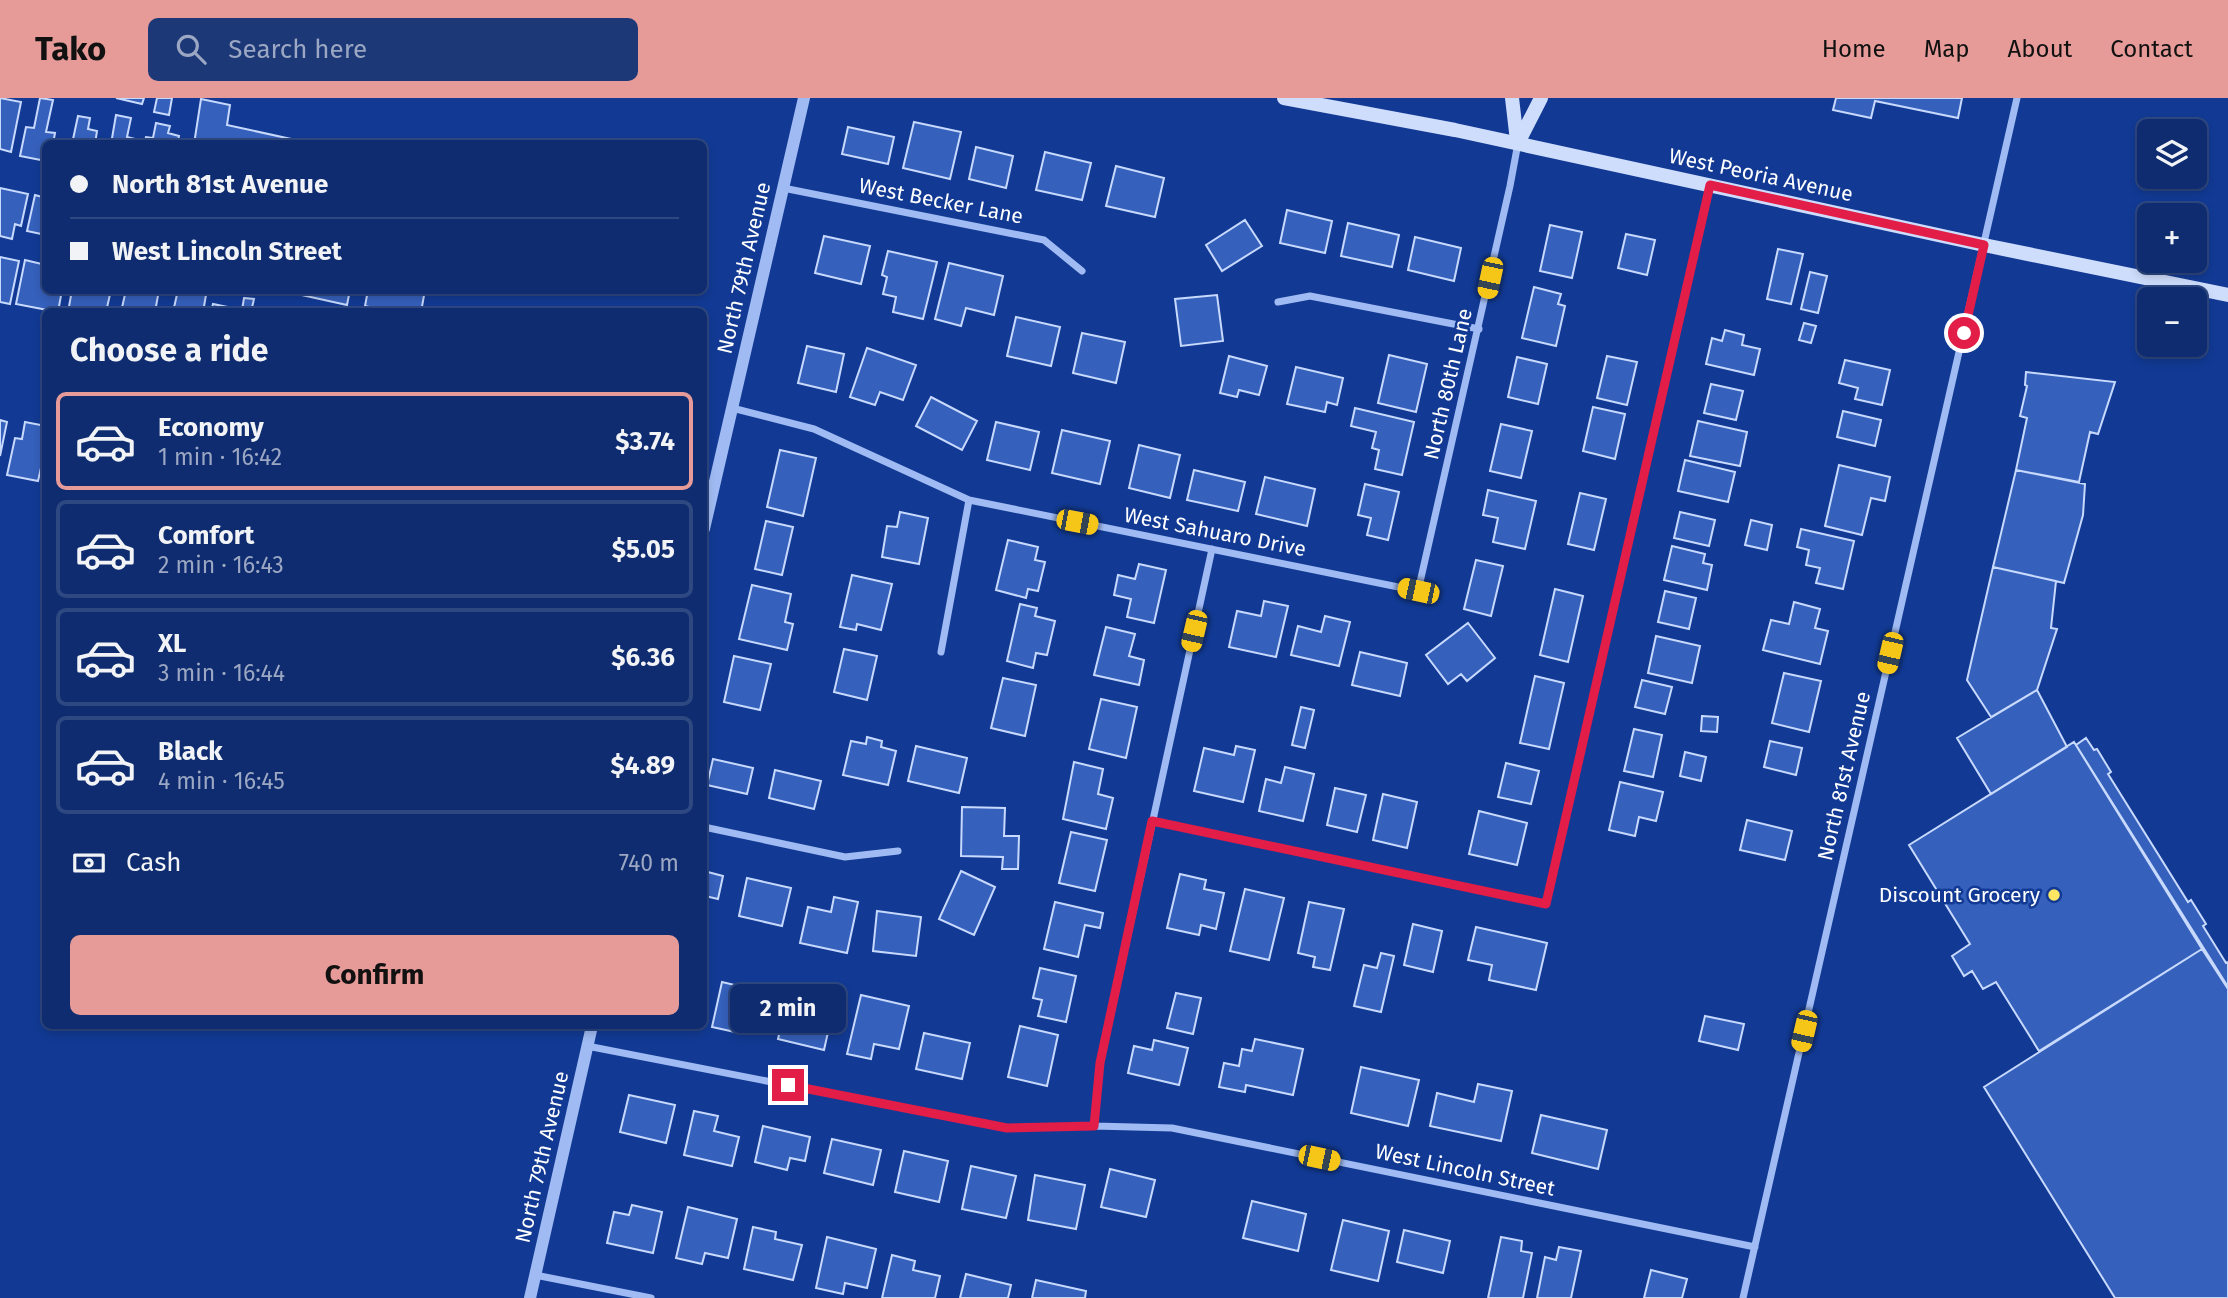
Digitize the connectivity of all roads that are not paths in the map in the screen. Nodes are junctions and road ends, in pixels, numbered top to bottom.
1 (804, 98) edge
2 (1284, 98) edge
3 (1512, 98) edge
4 (1541, 98) edge
5 (2017, 98) edge
6 (1518, 143) junction
7 (1710, 185) junction
8 (783, 188) junction
9 (1984, 245) junction
10 (1082, 271) dead end
11 (2228, 295) edge
12 (1278, 302) dead end
13 (1479, 328) junction
14 (731, 408) junction
15 (969, 500) junction
16 (707, 516) edge
17 (1212, 549) junction
18 (1418, 591) joint
19 (941, 652) dead end
20 (1152, 821) junction
21 (707, 828) edge
22 (898, 851) dead end
23 (591, 1029) edge
24 (587, 1046) junction
25 (1094, 1126) junction
26 (1755, 1247) junction
27 (535, 1275) junction
28 (530, 1298) edge
29 (650, 1298) edge
30 (1744, 1298) edge

1 - 8 street, North 79th Avenue
2 - 6 main road, West Peoria Avenue
3 - 6 main road
4 - 6 main road
5 - 9 street, North 81st Avenue
6 - 7 main road, West Peoria Avenue
6 - 13 street, North 80th Lane
7 - 9 main road, West Peoria Avenue
7 - 20 street
8 - 10 street, West Becker Lane
8 - 14 street, North 79th Avenue
9 - 11 main road, West Peoria Avenue
9 - 26 street, North 81st Avenue
12 - 13 street
13 - 18 street, North 80th Lane
14 - 15 street, West Sahuaro Drive
14 - 16 street, North 79th Avenue
15 - 17 street, West Sahuaro Drive
15 - 19 street
17 - 18 street, West Sahuaro Drive
17 - 20 street
20 - 25 street
21 - 22 street
23 - 24 street, North 79th Avenue
24 - 25 street, West Lincoln Street
24 - 27 street, North 79th Avenue
25 - 26 street, West Lincoln Street
26 - 30 street, North 81st Avenue
27 - 28 street, North 79th Avenue
27 - 29 street

